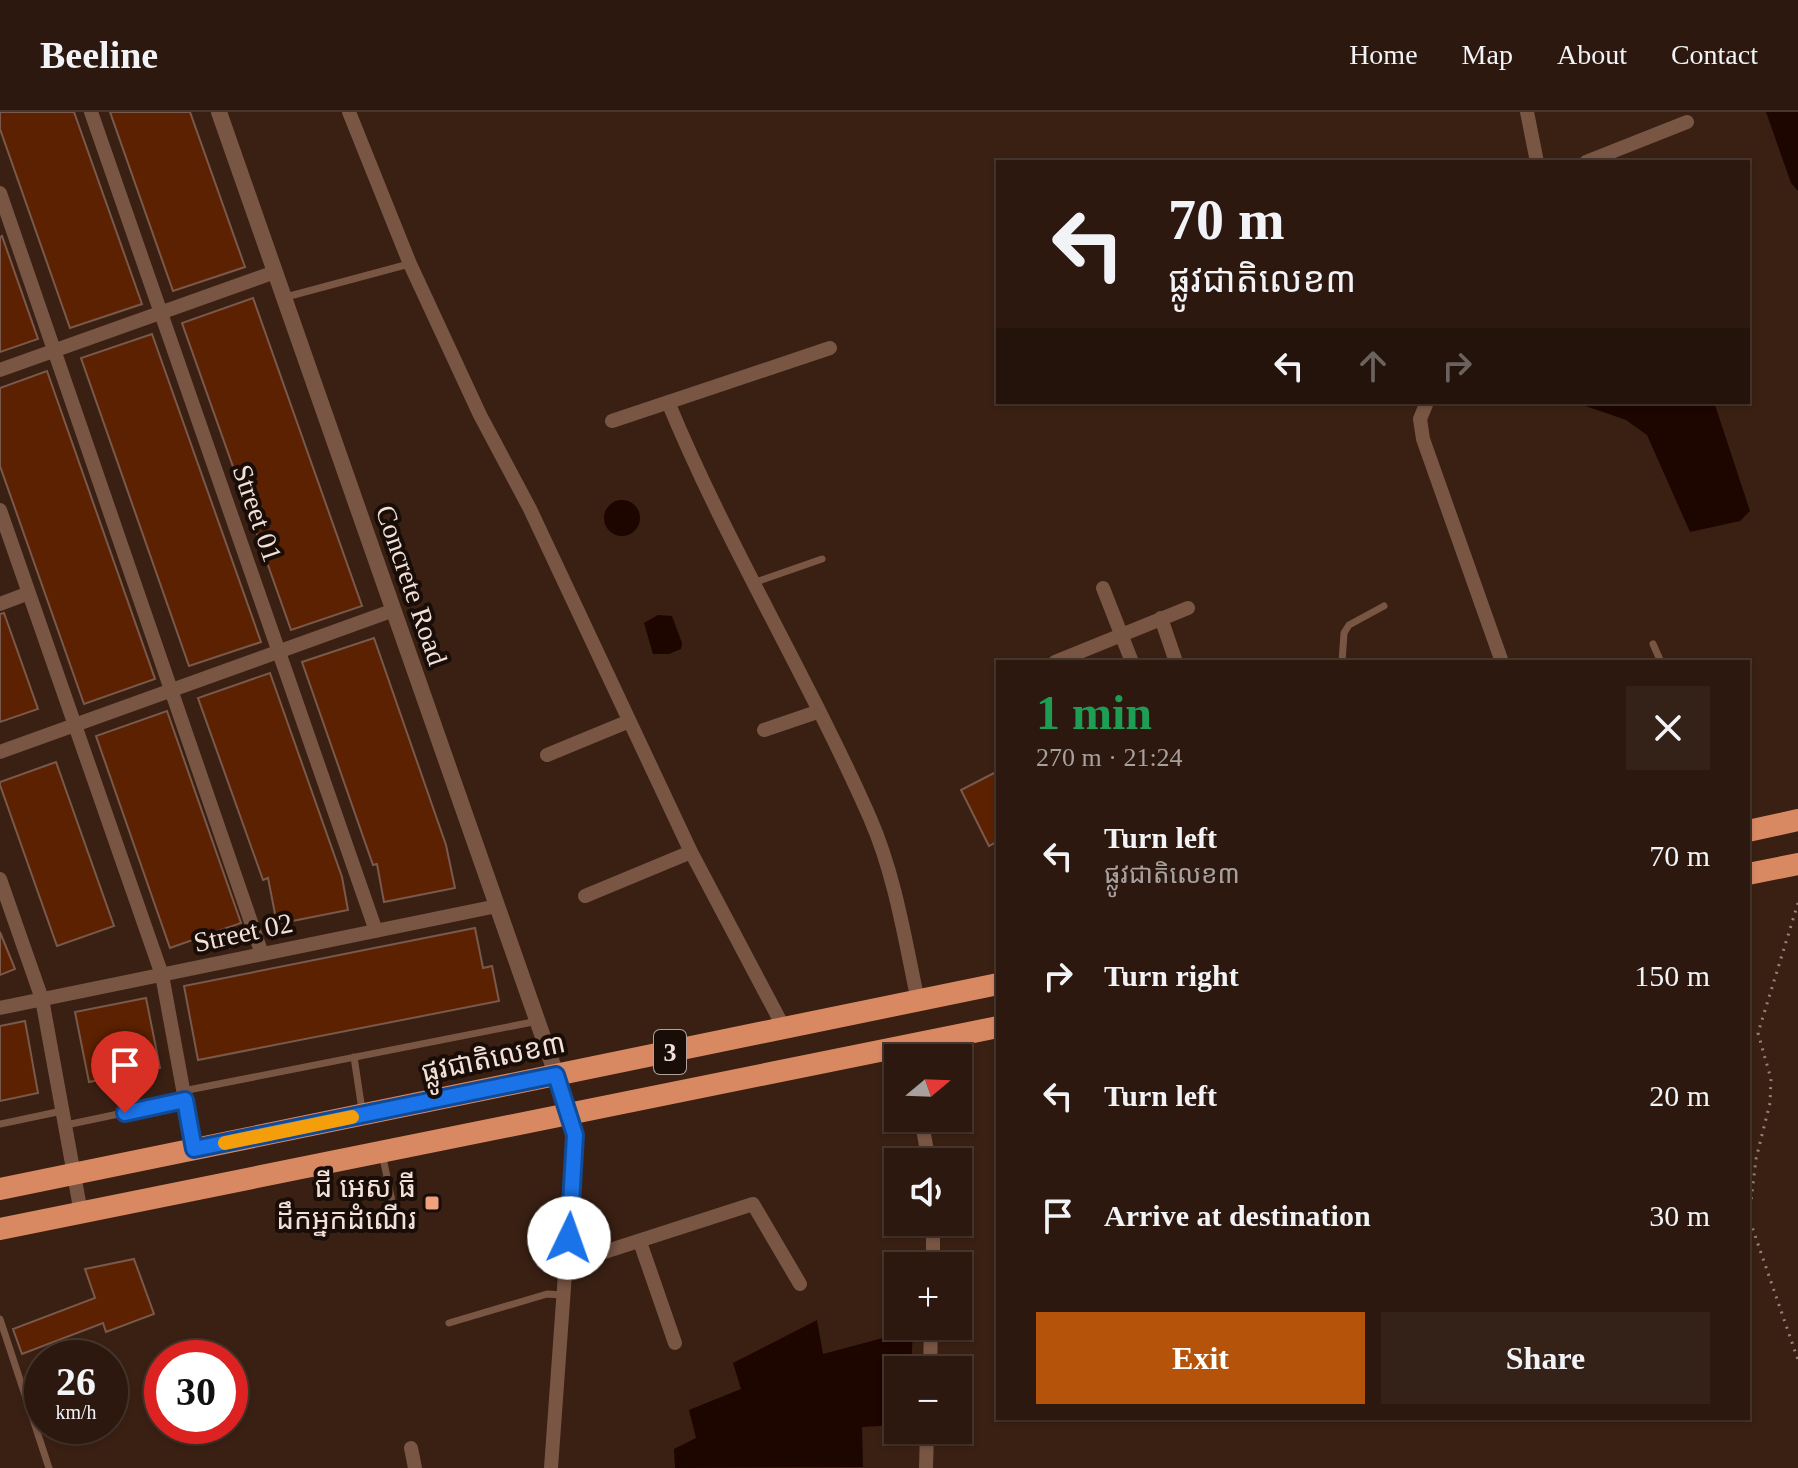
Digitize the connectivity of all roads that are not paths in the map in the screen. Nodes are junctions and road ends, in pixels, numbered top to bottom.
1 (91, 112) edge
2 (219, 112) edge
3 (349, 112) edge
4 (1527, 112) edge
5 (1687, 122) dead end
6 (1537, 160) edge
7 (1591, 160) edge
8 (0, 193) edge
9 (410, 264) junction
10 (275, 272) junction
11 (284, 297) junction
12 (161, 313) junction
13 (830, 348) dead end
14 (54, 351) junction
15 (0, 370) edge
16 (668, 402) junction
17 (1426, 404) edge
18 (612, 421) dead end
19 (0, 510) edge
20 (822, 559) dead end
21 (753, 583) junction
22 (1103, 588) dead end
23 (29, 593) junction
24 (0, 604) edge
25 (1384, 606) dead end
26 (1188, 608) dead end
27 (394, 610) junction
28 (1161, 618) junction
29 (1121, 635) junction
30 (1653, 644) dead end
31 (279, 652) junction
32 (1060, 660) edge
33 (1131, 660) edge
34 (1175, 660) edge
35 (1342, 660) edge
36 (1501, 660) edge
37 (1660, 660) edge
38 (171, 690) junction
39 (817, 712) junction
40 (627, 722) junction
41 (75, 725) junction
42 (764, 730) dead end
43 (0, 752) edge
44 (547, 755) dead end
45 (1798, 820) edge
46 (1750, 831) edge
47 (691, 852) junction
48 (1798, 864) edge
49 (1750, 874) edge
50 (0, 879) edge
51 (585, 896) dead end
52 (497, 906) junction
53 (376, 931) junction
54 (262, 954) junction
55 (162, 975) junction
56 (996, 984) edge
57 (42, 999) junction
58 (918, 1001) junction
59 (0, 1008) edge
60 (538, 1021) junction
61 (784, 1028) junction
62 (996, 1028) edge
63 (933, 1044) edge
64 (884, 1056) edge
65 (354, 1057) junction
66 (556, 1075) junction
67 (184, 1096) junction
68 (570, 1114) junction
69 (363, 1115) junction
70 (63, 1118) junction
71 (0, 1124) edge
72 (194, 1149) junction
73 (382, 1152) junction
74 (73, 1174) junction
75 (0, 1189) edge
76 (393, 1206) dead end
77 (81, 1213) junction
78 (0, 1229) edge
79 (640, 1242) junction
80 (567, 1264) junction
81 (800, 1284) dead end
82 (564, 1295) junction
83 (0, 1319) edge
84 (449, 1323) dead end
85 (675, 1343) dead end
86 (927, 1444) edge
87 (411, 1448) dead end
88 (49, 1468) edge
89 (415, 1468) edge
90 (551, 1468) edge
91 (926, 1468) edge

1 - 12 street, Street 01
2 - 10 street, Concrete Road
3 - 9 street
4 - 6 street
5 - 7 street
8 - 14 street
9 - 11 lane
9 - 40 street
10 - 11 street, Concrete Road
10 - 12 street
11 - 27 street, Concrete Road
12 - 14 street
12 - 31 street, Street 01
13 - 16 street
14 - 15 street
14 - 38 street
16 - 18 street
16 - 21 street
17 - 36 street
19 - 23 street
20 - 21 lane
21 - 39 street
22 - 29 street
23 - 24 street
23 - 41 street
25 - 35 lane
26 - 28 street
27 - 31 street
27 - 52 street, Concrete Road
28 - 29 street
28 - 34 street
29 - 32 street
29 - 33 street
30 - 37 lane
31 - 38 street
31 - 53 street, Street 01
38 - 41 street
38 - 54 street
39 - 42 street
39 - 58 street
40 - 44 street
40 - 47 street
41 - 43 street
41 - 55 street
45 - 46 highway
47 - 51 street
47 - 61 street
48 - 49 highway
50 - 57 street
52 - 53 street, Street 02
52 - 60 street, Concrete Road
53 - 54 street, Street 02
54 - 55 street, Street 02
55 - 57 street, Street 02
55 - 67 street
56 - 58 highway, ផ្លូវជាតិលេខ៣ / 3
57 - 59 street, Street 02
57 - 70 street
58 - 61 highway, ផ្លូវជាតិលេខ៣ / 3
60 - 65 lane
60 - 66 street, Concrete Road
61 - 66 highway, ផ្លូវជាតិលេខ៣ / 3
62 - 63 highway, 3
64 - 68 highway, 3
65 - 67 lane
65 - 69 lane
66 - 68 street, Concrete Road
66 - 69 highway, ផ្លូវជាតិលេខ៣ / 3
67 - 70 lane
67 - 72 street
68 - 73 highway, 3
68 - 80 street
69 - 72 highway, ផ្លូវជាតិលេខ៣ / 3
70 - 71 lane
70 - 74 street
72 - 74 highway, ផ្លូវជាតិលេខ៣ / 3
73 - 76 lane
73 - 77 highway, 3
74 - 75 highway, ផ្លូវជាតិលេខ៣ / 3
74 - 77 street
77 - 78 highway, 3
79 - 80 street
79 - 81 street
79 - 85 street
80 - 82 street
82 - 84 lane
82 - 90 street
83 - 88 lane
86 - 91 street
87 - 89 street

